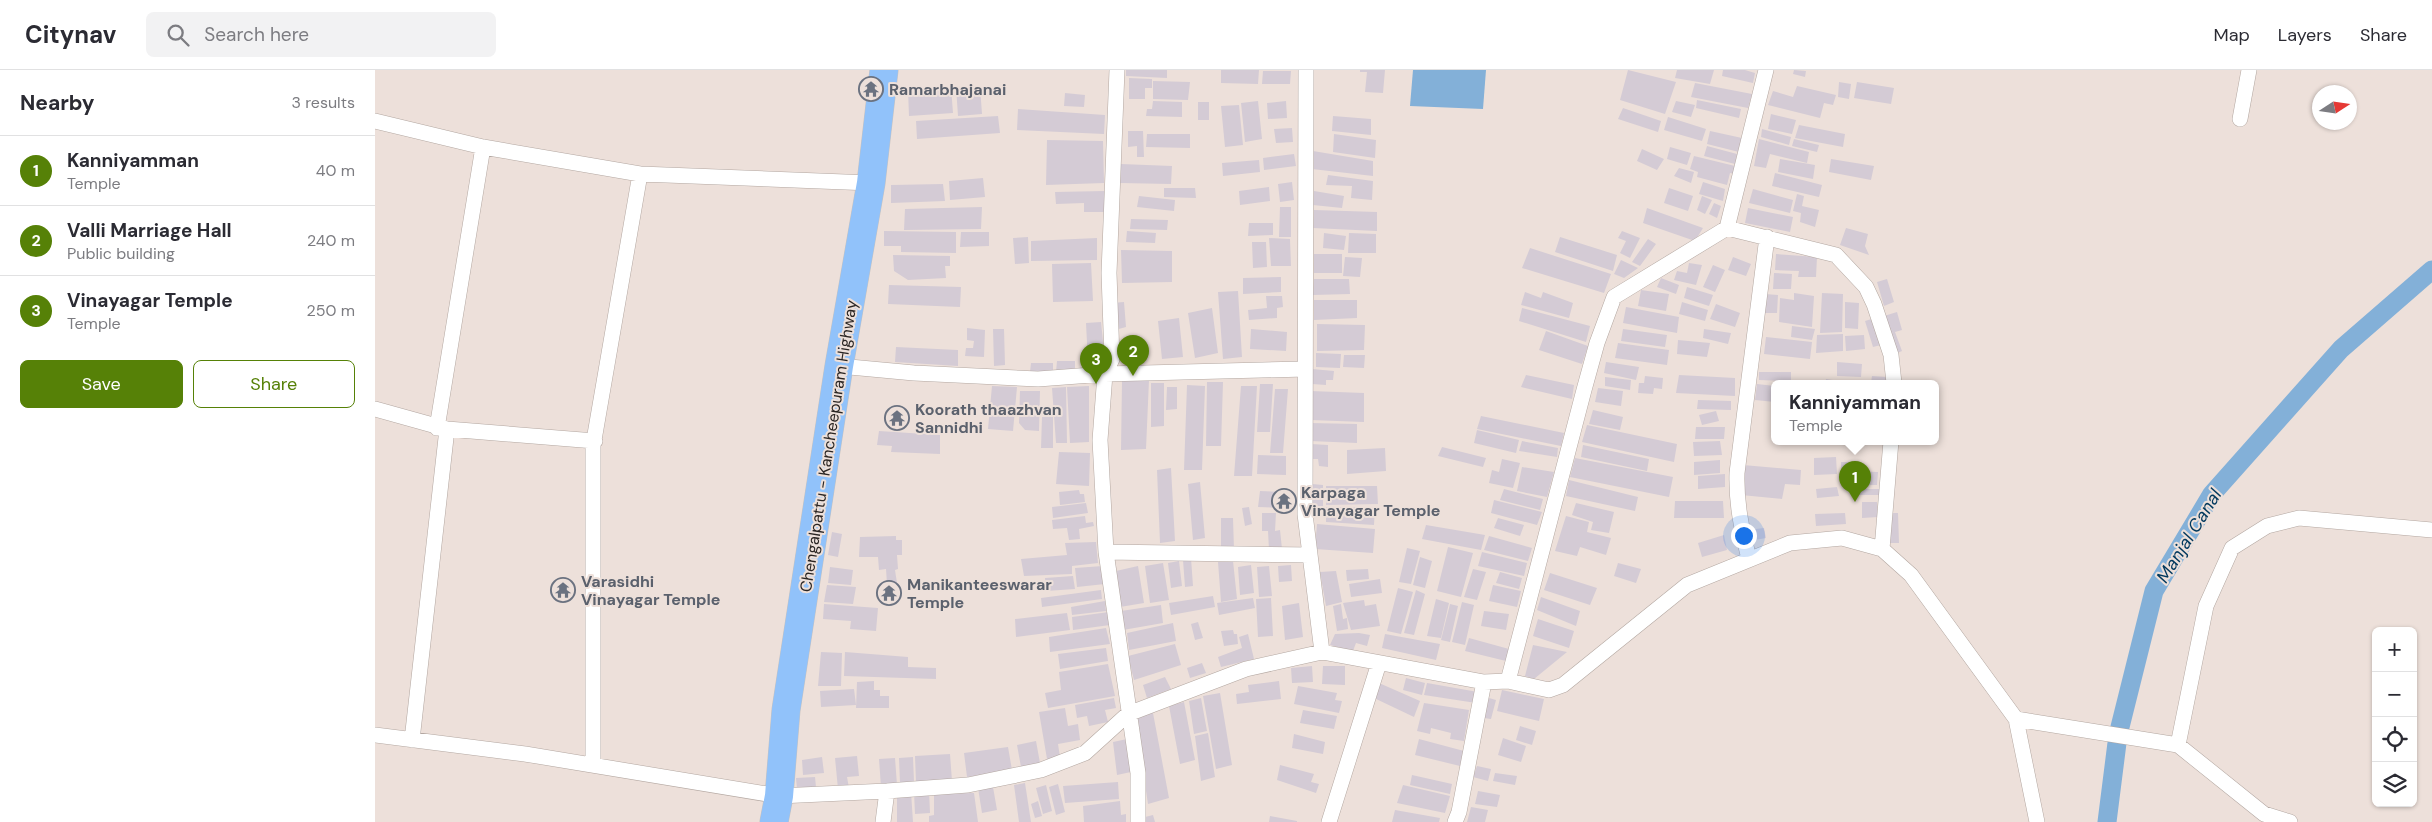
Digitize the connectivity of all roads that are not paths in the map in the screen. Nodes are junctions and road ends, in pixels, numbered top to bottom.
1 (885, 70) edge
2 (1117, 70) edge
3 (1306, 70) edge
4 (1766, 70) edge
5 (2249, 70) edge
6 (2240, 119) dead end
7 (375, 121) edge
8 (483, 147) junction
9 (640, 174) junction
10 (871, 183) junction
11 (1727, 228) junction
12 (1767, 238) junction
13 (839, 366) junction
14 (1305, 369) junction
15 (1105, 374) junction
16 (1894, 380) edge
17 (375, 409) edge
18 (442, 428) junction
19 (595, 441) junction
20 (1891, 445) edge
21 (2432, 530) edge
22 (1882, 549) junction
23 (1107, 552) junction
24 (1310, 556) junction
25 (1749, 559) junction
26 (1322, 652) junction
27 (1379, 663) junction
28 (1508, 681) junction
29 (1484, 682) junction
30 (1128, 714) junction
31 (2016, 719) junction
32 (375, 735) edge
33 (412, 740) junction
34 (2178, 745) junction
35 (593, 765) junction
36 (887, 791) junction
37 (779, 796) junction
38 (2265, 818) edge
39 (774, 822) edge
40 (883, 822) edge
41 (1139, 822) edge
42 (1329, 822) edge
43 (1455, 822) edge
44 (2037, 822) edge
45 (2290, 822) edge

1 - 10 highway, Chengalpattu - Kancheepuram Highway
2 - 15 street
3 - 14 street
4 - 11 street
5 - 6 street
7 - 8 street
8 - 9 street
8 - 18 street
9 - 10 street
9 - 19 street
10 - 13 highway, Chengalpattu - Kancheepuram Highway
11 - 12 street
11 - 28 street
12 - 16 street
12 - 25 street
13 - 15 street
13 - 37 highway, Chengalpattu - Kancheepuram Highway
14 - 15 street
14 - 24 street
15 - 23 street
17 - 18 street
18 - 19 street
18 - 33 street
19 - 35 street
20 - 22 street
21 - 34 street
22 - 25 street
22 - 31 street
23 - 24 street
23 - 30 street
24 - 26 street
25 - 28 street
26 - 27 street
26 - 30 street
27 - 29 street
27 - 42 street
28 - 29 street
29 - 43 street
30 - 36 street
30 - 41 street
31 - 34 street
31 - 44 street
32 - 33 street
33 - 35 street
34 - 38 street
35 - 37 street
36 - 37 street
36 - 40 street
37 - 39 highway, Chengalpattu - Kancheepuram Highway
38 - 45 street

